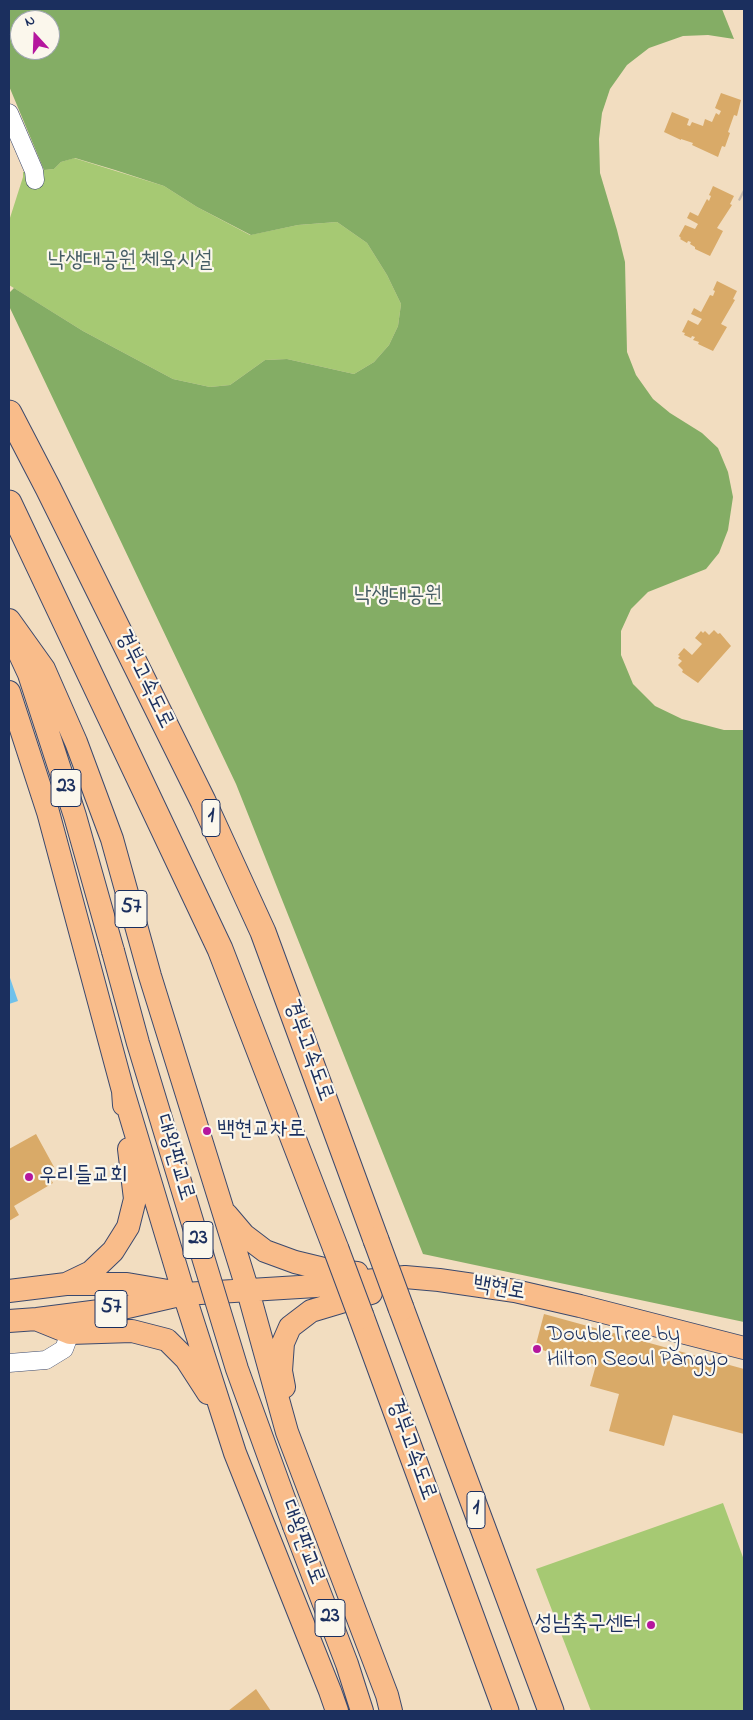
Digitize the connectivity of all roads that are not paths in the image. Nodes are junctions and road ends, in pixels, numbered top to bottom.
1 (9, 113) edge
2 (36, 180) dead end
3 (9, 413) edge
4 (9, 503) edge
5 (9, 620) edge
6 (9, 630) edge
7 (9, 692) edge
8 (123, 1091) junction
9 (223, 1211) junction
10 (405, 1277) junction
11 (66, 1284) junction
12 (9, 1291) edge
13 (248, 1292) junction
14 (184, 1294) junction
15 (37, 1319) junction
16 (9, 1321) edge
17 (70, 1333) junction
18 (744, 1348) edge
19 (9, 1363) edge
20 (287, 1432) junction
21 (235, 1453) junction
22 (337, 1711) edge
23 (362, 1711) edge
24 (391, 1711) edge
25 (506, 1711) edge
26 (551, 1711) edge

1 - 2 lane
3 - 26 highway, 경부고속도로 / 1, bridge
4 - 25 highway, 경부고속도로 / 1, bridge
5 - 9 main road, 57
6 - 23 main road, 대왕판교로 / 23, bridge
7 - 8 main road, 57
8 - 11 main road, 57
8 - 14 main road, 대왕판교로
9 - 10 main road
9 - 13 main road, 대왕판교로 / 57
10 - 13 main road, 백현로
10 - 18 main road, 백현로
10 - 20 main road
11 - 12 main road, 57
11 - 14 main road, 57
13 - 14 main road, 57
13 - 20 main road, 대왕판교로
14 - 15 main road, 57
14 - 21 main road, 대왕판교로
15 - 16 main road, 57
15 - 17 main road
17 - 19 lane
17 - 21 main road
20 - 24 main road, 대왕판교로
21 - 22 main road, 대왕판교로

